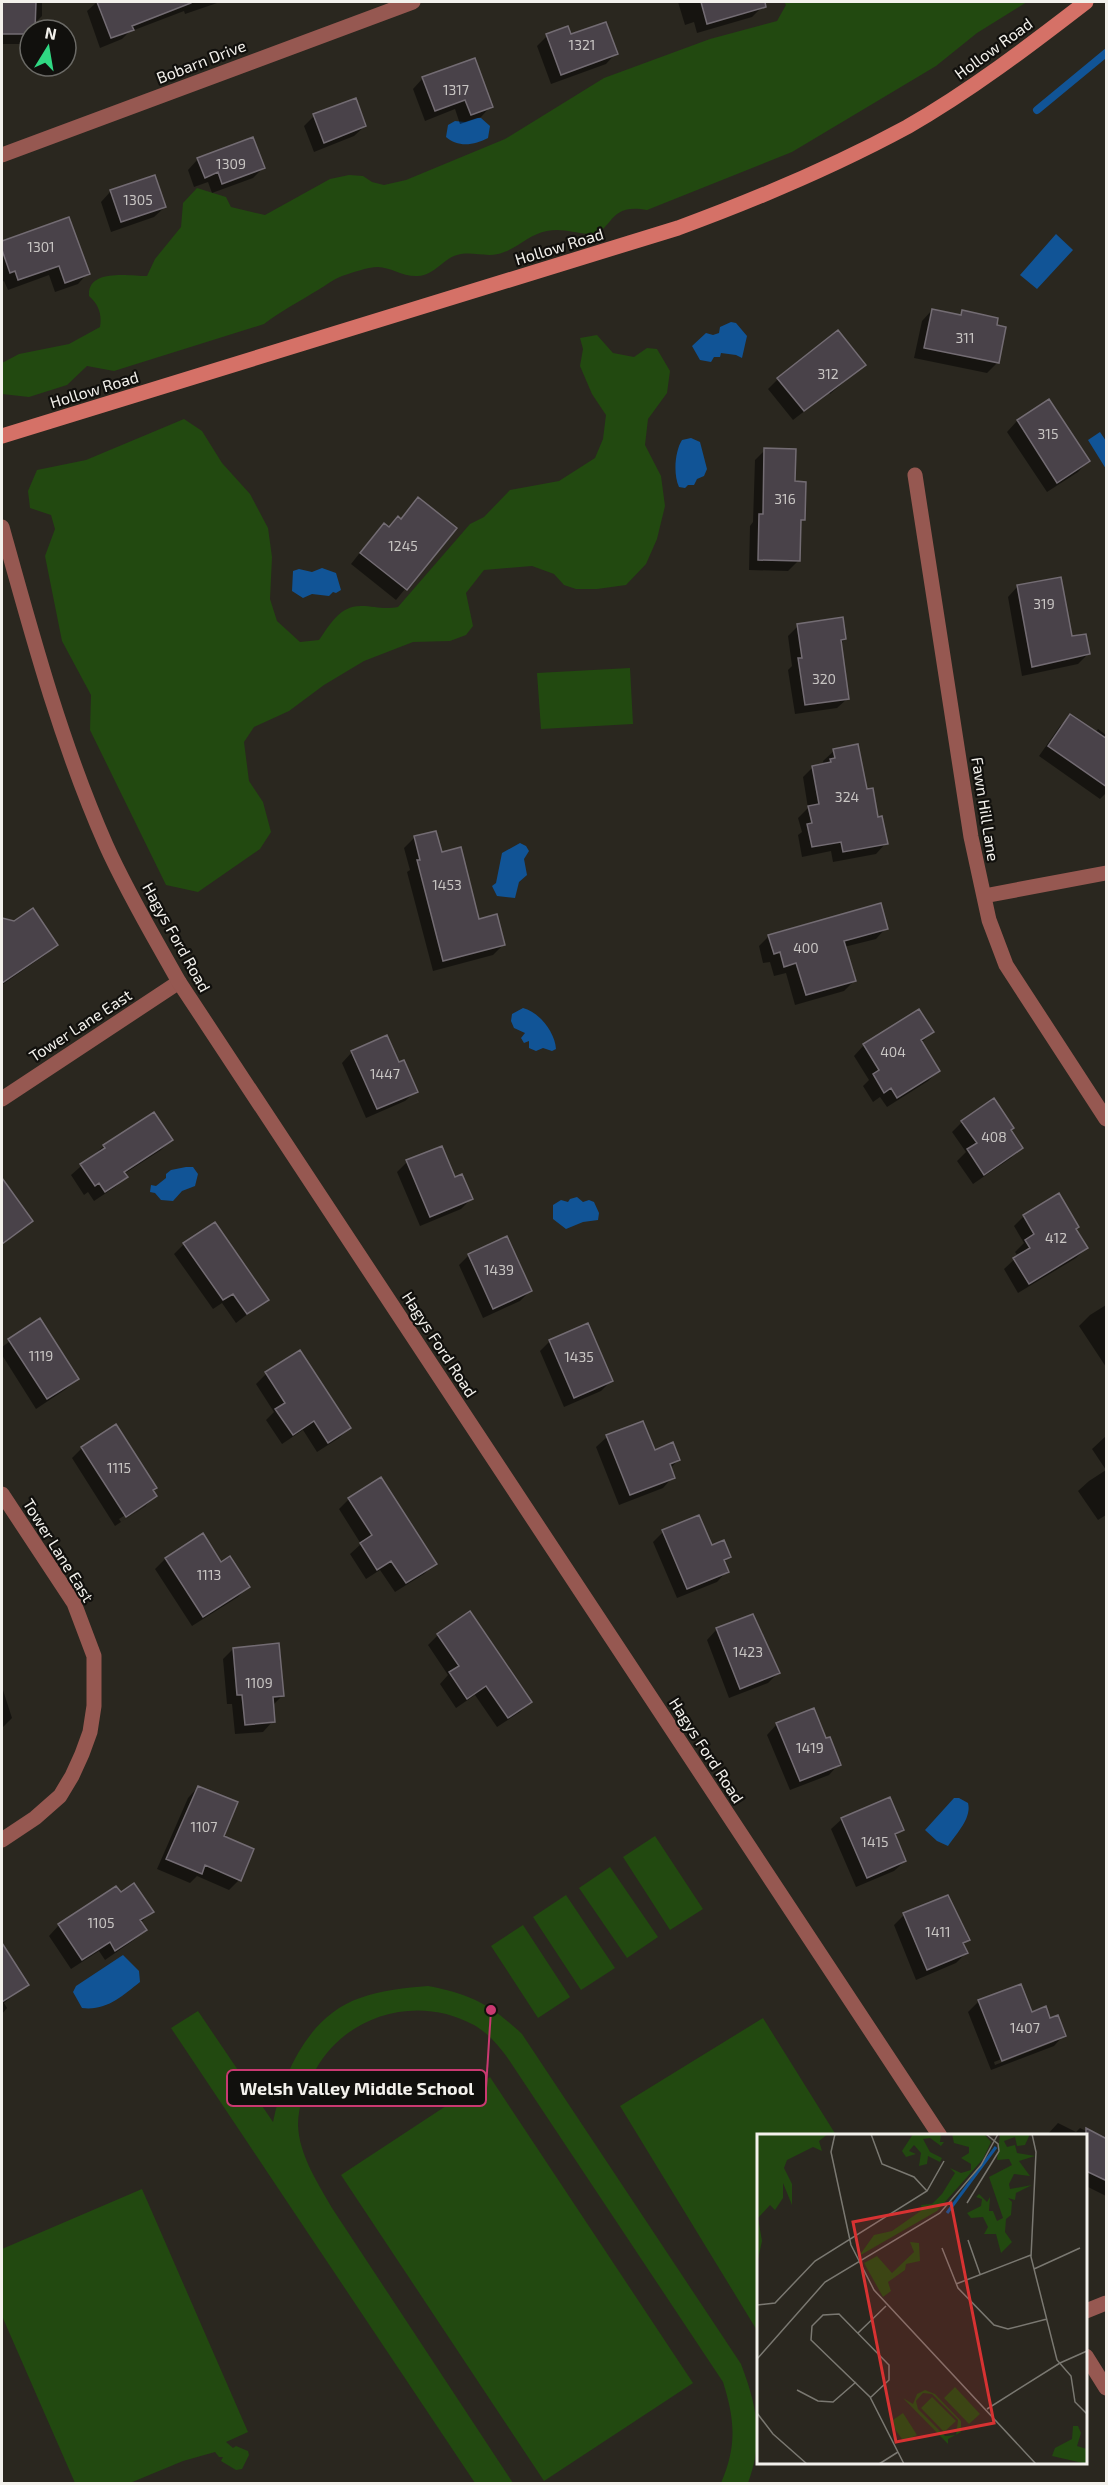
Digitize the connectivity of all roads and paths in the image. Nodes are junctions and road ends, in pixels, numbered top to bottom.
1 (412, 2) edge
2 (1086, 2) edge
3 (2, 155) edge
4 (2, 436) edge
5 (915, 475) dead end
6 (2, 527) edge
7 (1107, 873) edge
8 (984, 896) junction
9 (179, 982) junction
10 (2, 1099) edge
11 (1107, 1119) edge
12 (2, 1494) edge
13 (2, 1840) edge
14 (939, 2134) edge
15 (1107, 2302) edge
16 (1087, 2311) edge
17 (1087, 2358) edge
18 (1107, 2388) edge

1 - 3 street, Bobarn Drive
2 - 4 main road, Hollow Road
5 - 8 street, Fawn Hill Lane
6 - 9 street, Hagys Ford Road
7 - 8 street
8 - 11 street, Fawn Hill Lane
9 - 10 street, Tower Lane East
9 - 14 street, Hagys Ford Road
12 - 13 street, Tower Lane East
15 - 16 street
17 - 18 street

